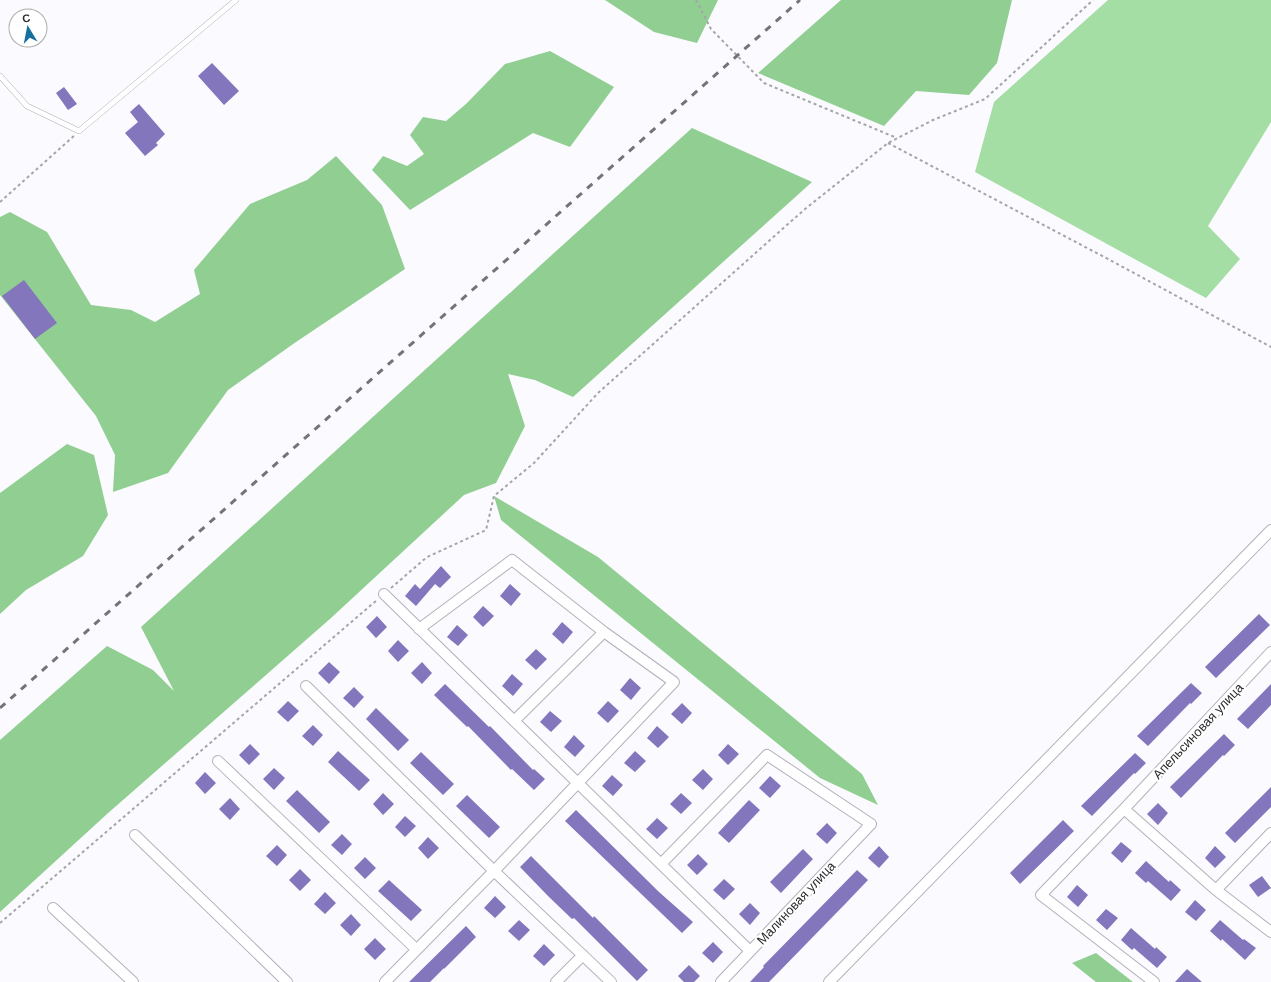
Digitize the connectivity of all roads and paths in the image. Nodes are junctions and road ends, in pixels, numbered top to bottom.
1 (236, 0) edge
2 (696, 0) edge
3 (1093, 0) edge
4 (0, 76) edge
5 (79, 131) junction
6 (897, 138) junction
7 (888, 143) junction
8 (0, 202) edge
9 (1271, 347) edge
10 (1271, 530) edge
11 (384, 594) junction
12 (419, 629) junction
13 (604, 632) junction
14 (1271, 652) edge
15 (306, 686) dead end
16 (514, 721) junction
17 (218, 761) dead end
18 (577, 783) junction
19 (1124, 809) junction
20 (1271, 834) edge
21 (135, 835) dead end
22 (661, 864) junction
23 (494, 871) junction
24 (1216, 890) junction
25 (53, 908) dead end
26 (0, 923) edge
27 (1271, 932) edge
28 (416, 950) junction
29 (750, 951) junction
30 (582, 955) junction
31 (133, 982) edge
32 (287, 982) edge
33 (385, 982) edge
34 (556, 982) edge
35 (611, 982) edge
36 (721, 982) edge
37 (829, 982) edge
38 (1154, 982) edge

1 - 5 lane
2 - 6 path
3 - 6 path
4 - 5 lane
5 - 8 path
6 - 7 path
7 - 9 path
7 - 11 path
10 - 37 street
11 - 12 street
11 - 26 path
12 - 13 street
12 - 16 street
13 - 16 street
13 - 18 street
14 - 19 street, Апельсиновая улица
15 - 23 street
16 - 18 street
17 - 28 street
18 - 22 street
18 - 23 street
19 - 24 street
19 - 38 street, Апельсиновая улица
20 - 24 street
21 - 32 street
22 - 29 street
22 - 29 street, Малиновая улица
23 - 28 street
23 - 30 street
24 - 27 street
25 - 31 street
28 - 33 street
29 - 36 street, Малиновая улица
30 - 34 street
30 - 35 street

